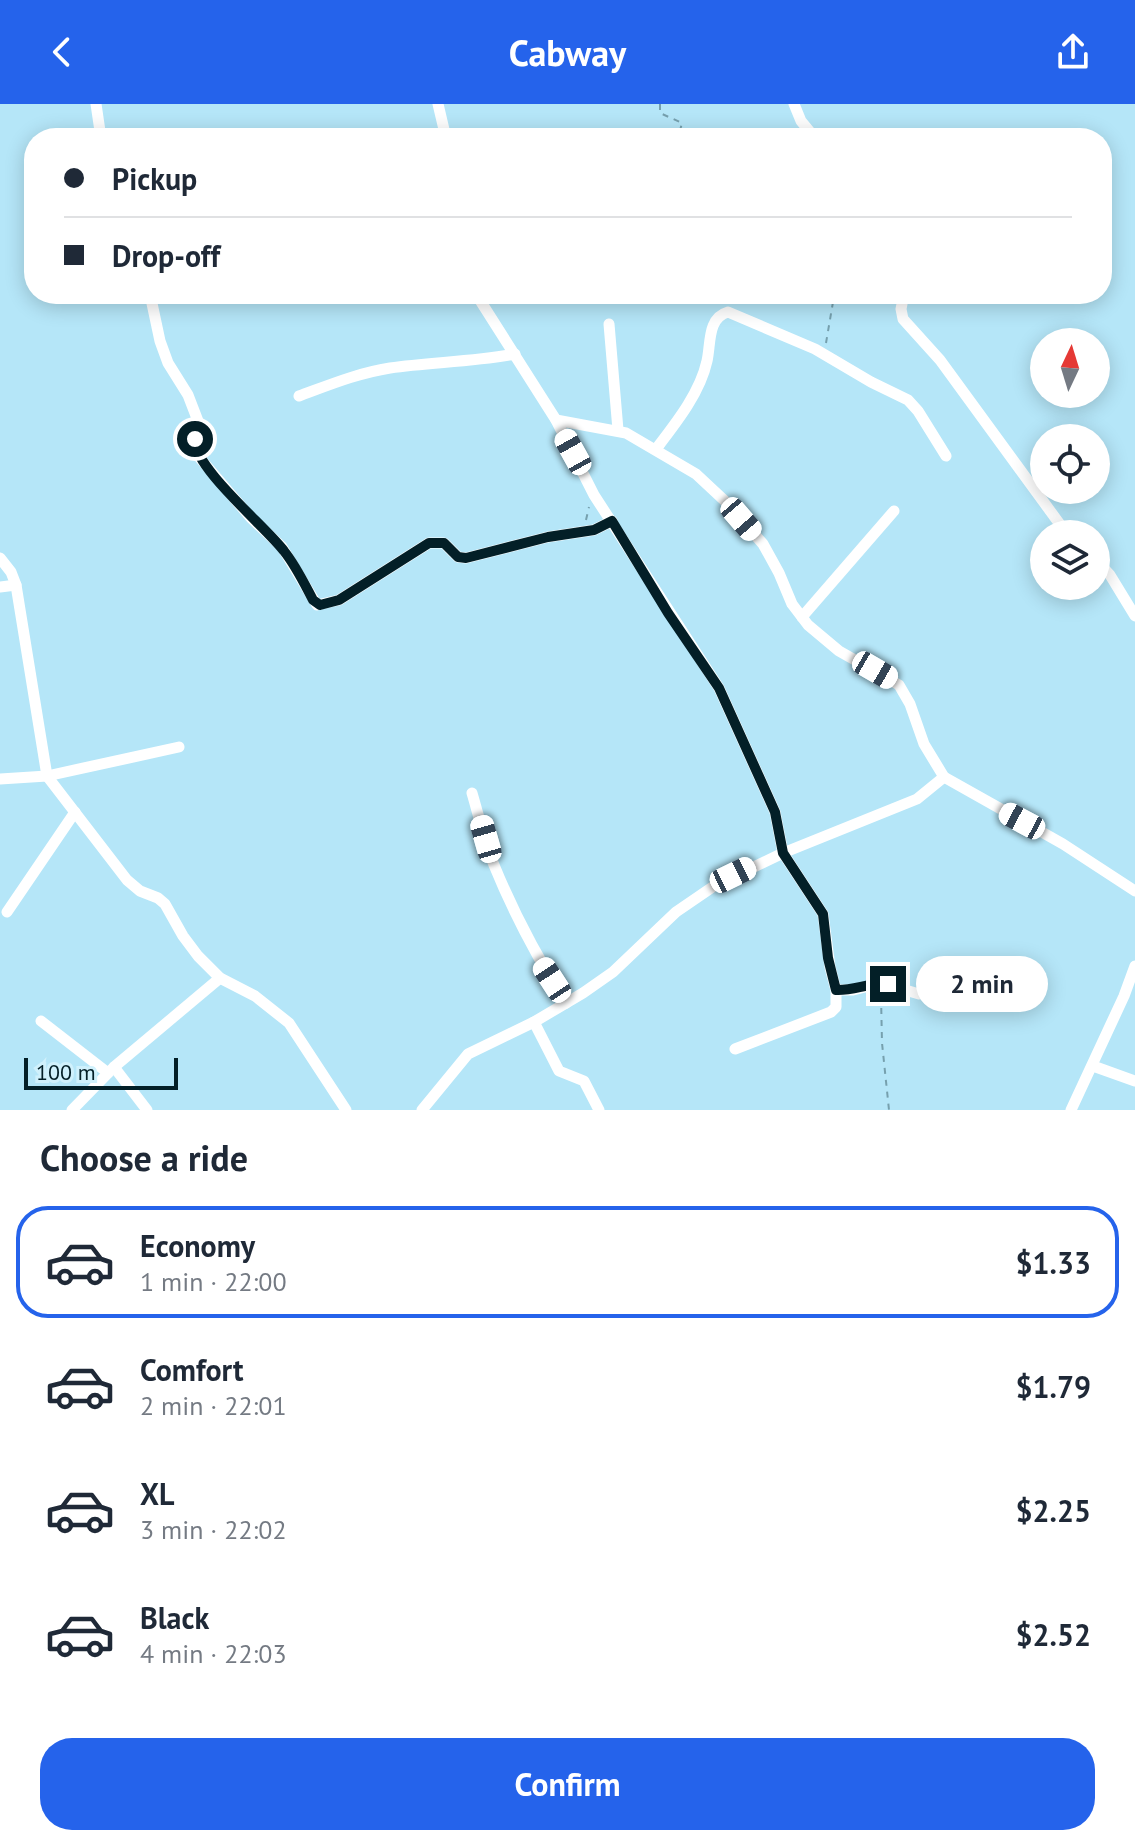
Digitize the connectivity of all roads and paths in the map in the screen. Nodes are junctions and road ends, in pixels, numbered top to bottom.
1 (96, 104) edge
2 (438, 104) edge
3 (660, 104) edge
4 (794, 104) edge
5 (100, 128) edge
6 (444, 128) edge
7 (681, 128) edge
8 (807, 128) edge
9 (152, 304) edge
10 (482, 304) edge
11 (833, 304) edge
12 (902, 304) edge
13 (609, 324) dead end
14 (515, 354) junction
15 (823, 355) junction
16 (299, 396) dead end
17 (556, 420) junction
18 (618, 430) junction
19 (656, 449) junction
20 (946, 456) dead end
21 (594, 495) junction
22 (894, 511) dead end
23 (1057, 520) edge
24 (612, 521) junction
25 (571, 533) junction
26 (0, 558) edge
27 (1110, 575) edge
28 (16, 585) junction
29 (0, 587) edge
30 (1135, 616) edge
31 (802, 617) junction
32 (179, 747) dead end
33 (47, 776) junction
34 (944, 777) junction
35 (0, 779) edge
36 (472, 793) dead end
37 (75, 812) junction
38 (783, 853) junction
39 (1135, 891) edge
40 (7, 912) dead end
41 (1135, 966) edge
42 (220, 978) junction
43 (881, 983) junction
44 (836, 990) junction
45 (919, 994) dead end
46 (566, 1003) junction
47 (41, 1021) dead end
48 (534, 1022) junction
49 (735, 1049) dead end
50 (1093, 1066) junction
51 (111, 1070) junction
52 (1135, 1081) edge
53 (72, 1110) edge
54 (147, 1110) edge
55 (346, 1110) edge
56 (422, 1110) edge
57 (599, 1110) edge
58 (889, 1110) edge
59 (1071, 1110) edge

1 - 5 street
2 - 6 street
3 - 7 path
4 - 8 street
9 - 25 street
10 - 14 street
11 - 15 path
12 - 23 street
13 - 18 street
14 - 16 street
14 - 17 street
15 - 19 street
15 - 20 street
17 - 18 street
17 - 21 street
18 - 19 street
19 - 31 street
21 - 24 street
21 - 25 path
22 - 31 street
24 - 25 street
24 - 38 street
26 - 28 street
27 - 30 street
28 - 29 street
28 - 33 street
31 - 34 street
32 - 33 street
33 - 35 street
33 - 37 street
34 - 38 street
34 - 39 street
36 - 46 street
37 - 40 street
37 - 42 street
38 - 44 street
38 - 46 street
41 - 50 street
42 - 51 street
42 - 55 street
43 - 44 street
43 - 45 street
43 - 58 path
44 - 49 street
46 - 48 street
47 - 51 street
48 - 56 street
48 - 57 street
50 - 52 street
50 - 59 street
51 - 53 street
51 - 54 street

